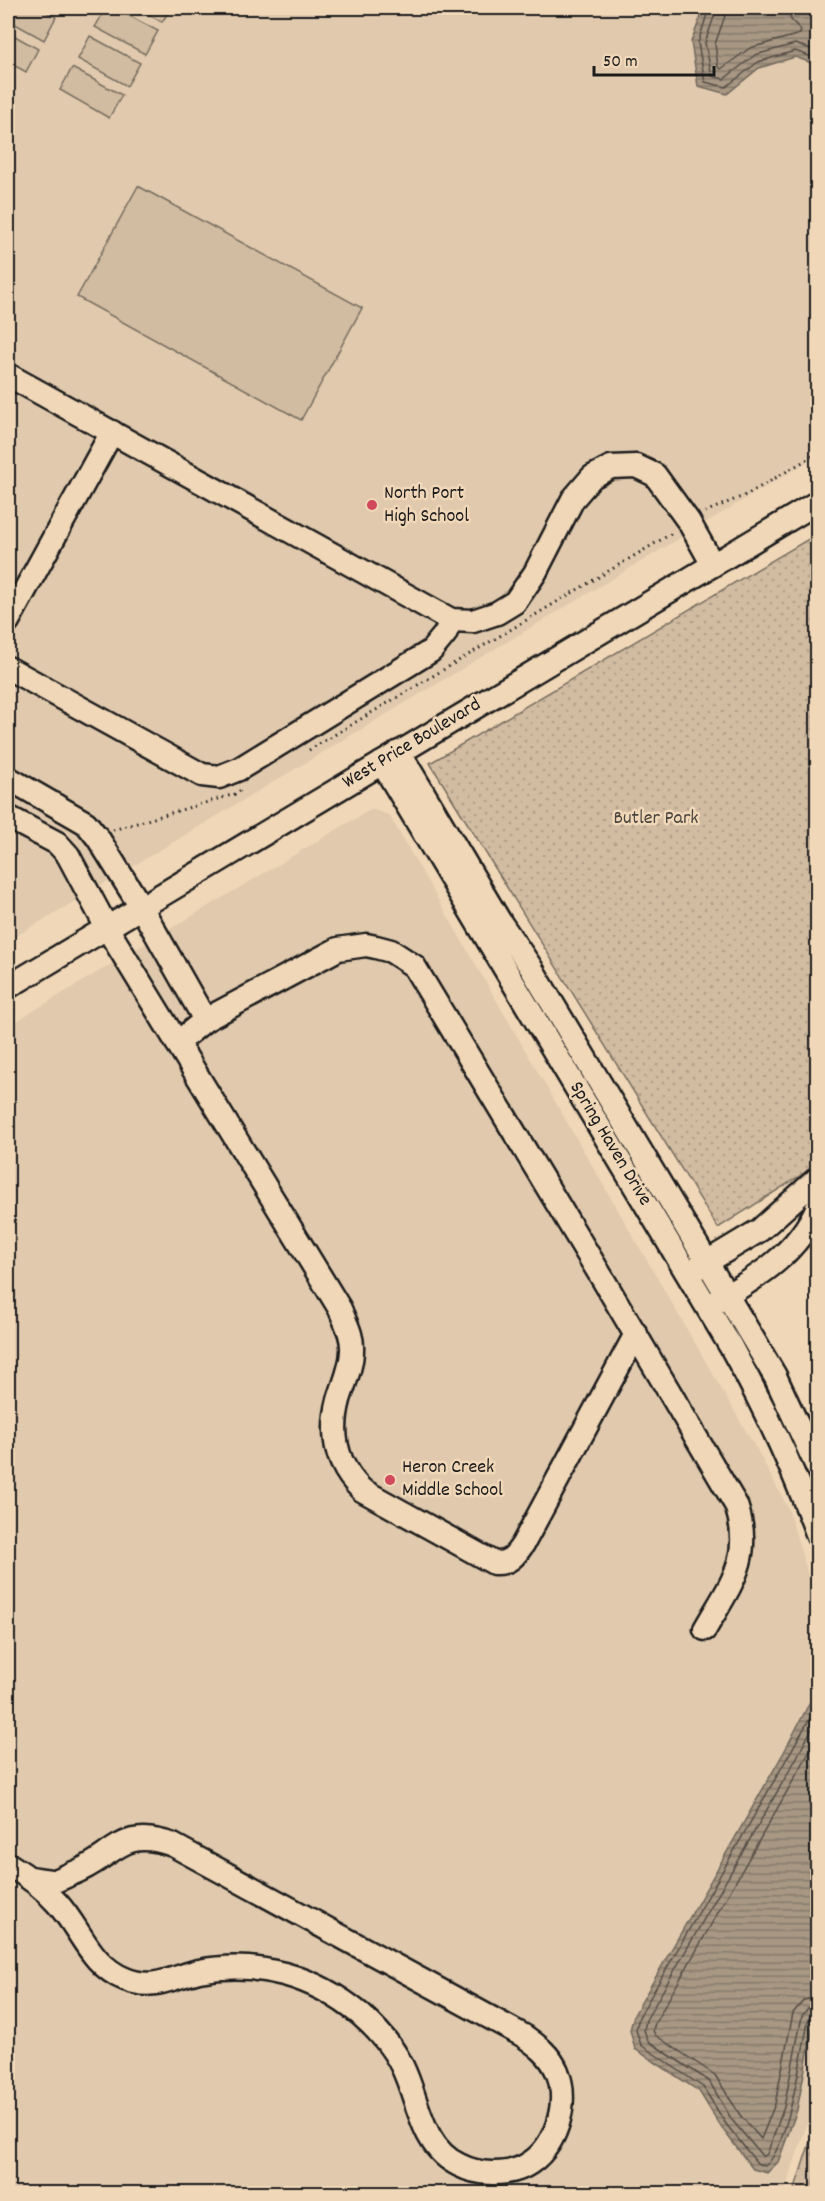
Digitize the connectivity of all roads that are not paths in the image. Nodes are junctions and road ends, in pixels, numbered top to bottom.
1 (8, 375) edge
2 (112, 432) junction
3 (818, 502) edge
4 (713, 565) junction
5 (451, 620) junction
6 (8, 621) edge
7 (8, 668) edge
8 (391, 757) junction
9 (8, 778) edge
10 (73, 815) junction
11 (8, 817) edge
12 (57, 843) junction
13 (141, 908) junction
14 (107, 928) junction
15 (8, 987) edge
16 (205, 1020) junction
17 (177, 1043) junction
18 (818, 1178) edge
19 (818, 1206) edge
20 (708, 1261) junction
21 (687, 1274) junction
22 (728, 1295) junction
23 (707, 1307) junction
24 (636, 1334) junction
25 (818, 1469) edge
26 (818, 1536) edge
27 (705, 1629) dead end
28 (8, 1864) edge
29 (31, 1878) junction

1 - 2 street
2 - 5 street
2 - 6 street
3 - 4 street, West Price Boulevard
4 - 5 street
4 - 8 street, West Price Boulevard
5 - 7 street
8 - 13 street, West Price Boulevard
8 - 20 street, Spring Haven Drive
8 - 21 street, Spring Haven Drive
9 - 10 street
10 - 12 street
10 - 13 street
11 - 12 street
12 - 14 street
13 - 14 street, West Price Boulevard
13 - 16 street
14 - 15 street, West Price Boulevard
14 - 17 street
16 - 17 street
16 - 24 street
17 - 24 street
18 - 20 street
19 - 22 street
20 - 21 street
20 - 22 street, Spring Haven Drive
21 - 23 street, Spring Haven Drive
22 - 23 street
22 - 25 street, Spring Haven Drive
23 - 26 street, Spring Haven Drive
24 - 27 street
28 - 29 street
29 - 29 street

